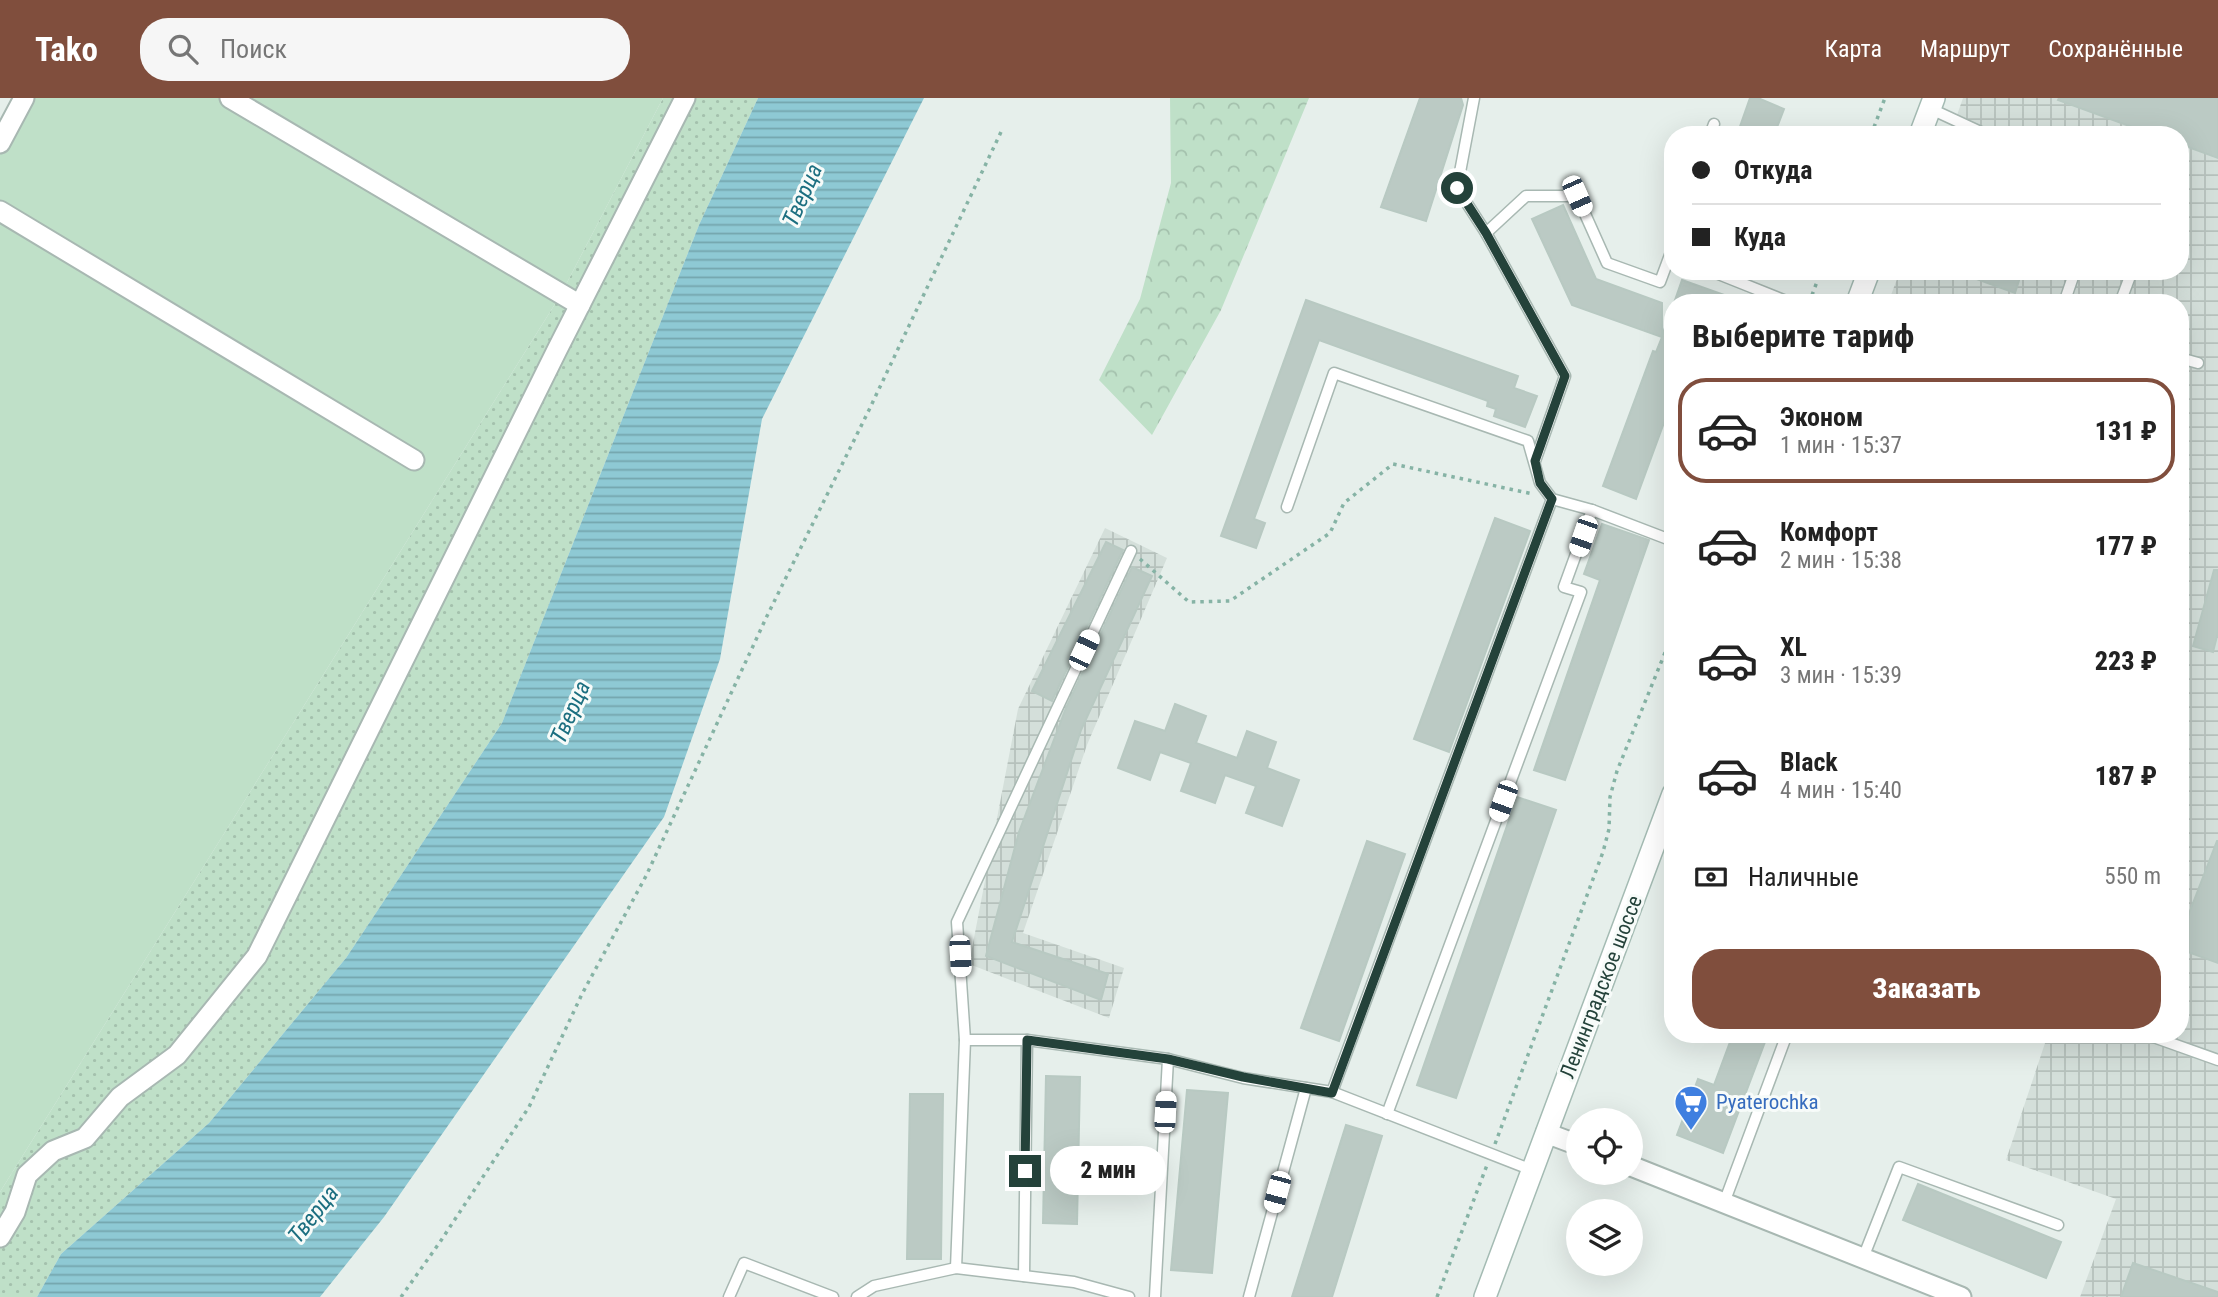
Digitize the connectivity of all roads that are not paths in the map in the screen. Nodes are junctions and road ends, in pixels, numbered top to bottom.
1 (24, 98) edge
2 (230, 98) edge
3 (685, 98) edge
4 (1474, 98) edge
5 (1932, 103) edge
6 (1923, 126) edge
7 (1972, 126) edge
8 (0, 143) edge
9 (0, 211) edge
10 (1486, 233) junction
11 (1664, 272) edge
12 (1734, 280) edge
13 (1768, 294) edge
14 (580, 305) junction
15 (2189, 360) edge
16 (2199, 363) dead end
17 (414, 460) dead end
18 (1535, 461) junction
19 (1552, 499) junction
20 (1287, 507) dead end
21 (1592, 510) junction
22 (1664, 538) edge
23 (1131, 551) road end
24 (1664, 818) edge
25 (965, 1040) junction
26 (1027, 1040) junction
27 (1784, 1043) edge
28 (2170, 1043) edge
29 (1168, 1059) junction
30 (2218, 1060) edge
31 (1306, 1088) junction
32 (1332, 1093) junction
33 (1387, 1114) junction
34 (1546, 1133) junction
35 (1566, 1140) edge
36 (1532, 1170) junction
37 (1643, 1171) edge
38 (1724, 1203) junction
39 (2058, 1225) dead end
40 (0, 1237) edge
41 (1863, 1258) junction
42 (956, 1268) junction
43 (1024, 1276) junction
44 (729, 1297) edge
45 (833, 1297) edge
46 (857, 1297) edge
47 (1129, 1297) edge
48 (1155, 1297) edge
49 (1249, 1297) edge
50 (1485, 1297) edge
51 (1961, 1297) edge

1 - 8 street
2 - 14 street
3 - 14 street
4 - 10 lane
5 - 6 main road
5 - 7 lane
9 - 17 street
10 - 11 lane
10 - 18 lane
12 - 13 lane
14 - 40 street
15 - 16 lane
18 - 19 lane
18 - 20 lane
19 - 21 lane
19 - 32 lane
21 - 22 lane
21 - 33 lane
23 - 25 lane
24 - 34 main road, Ленинградское шоссе
25 - 26 lane
25 - 42 lane
26 - 29 lane
26 - 43 lane
27 - 38 lane
28 - 30 lane
29 - 31 lane
29 - 48 lane
31 - 32 lane
31 - 49 lane
32 - 33 lane
33 - 36 lane
34 - 35 street
34 - 36 main road, Ленинградское шоссе
36 - 50 main road, Ленинградское шоссе
37 - 38 street
38 - 41 street
39 - 41 lane
41 - 51 street
42 - 43 lane
42 - 46 lane
43 - 47 lane
44 - 45 lane

